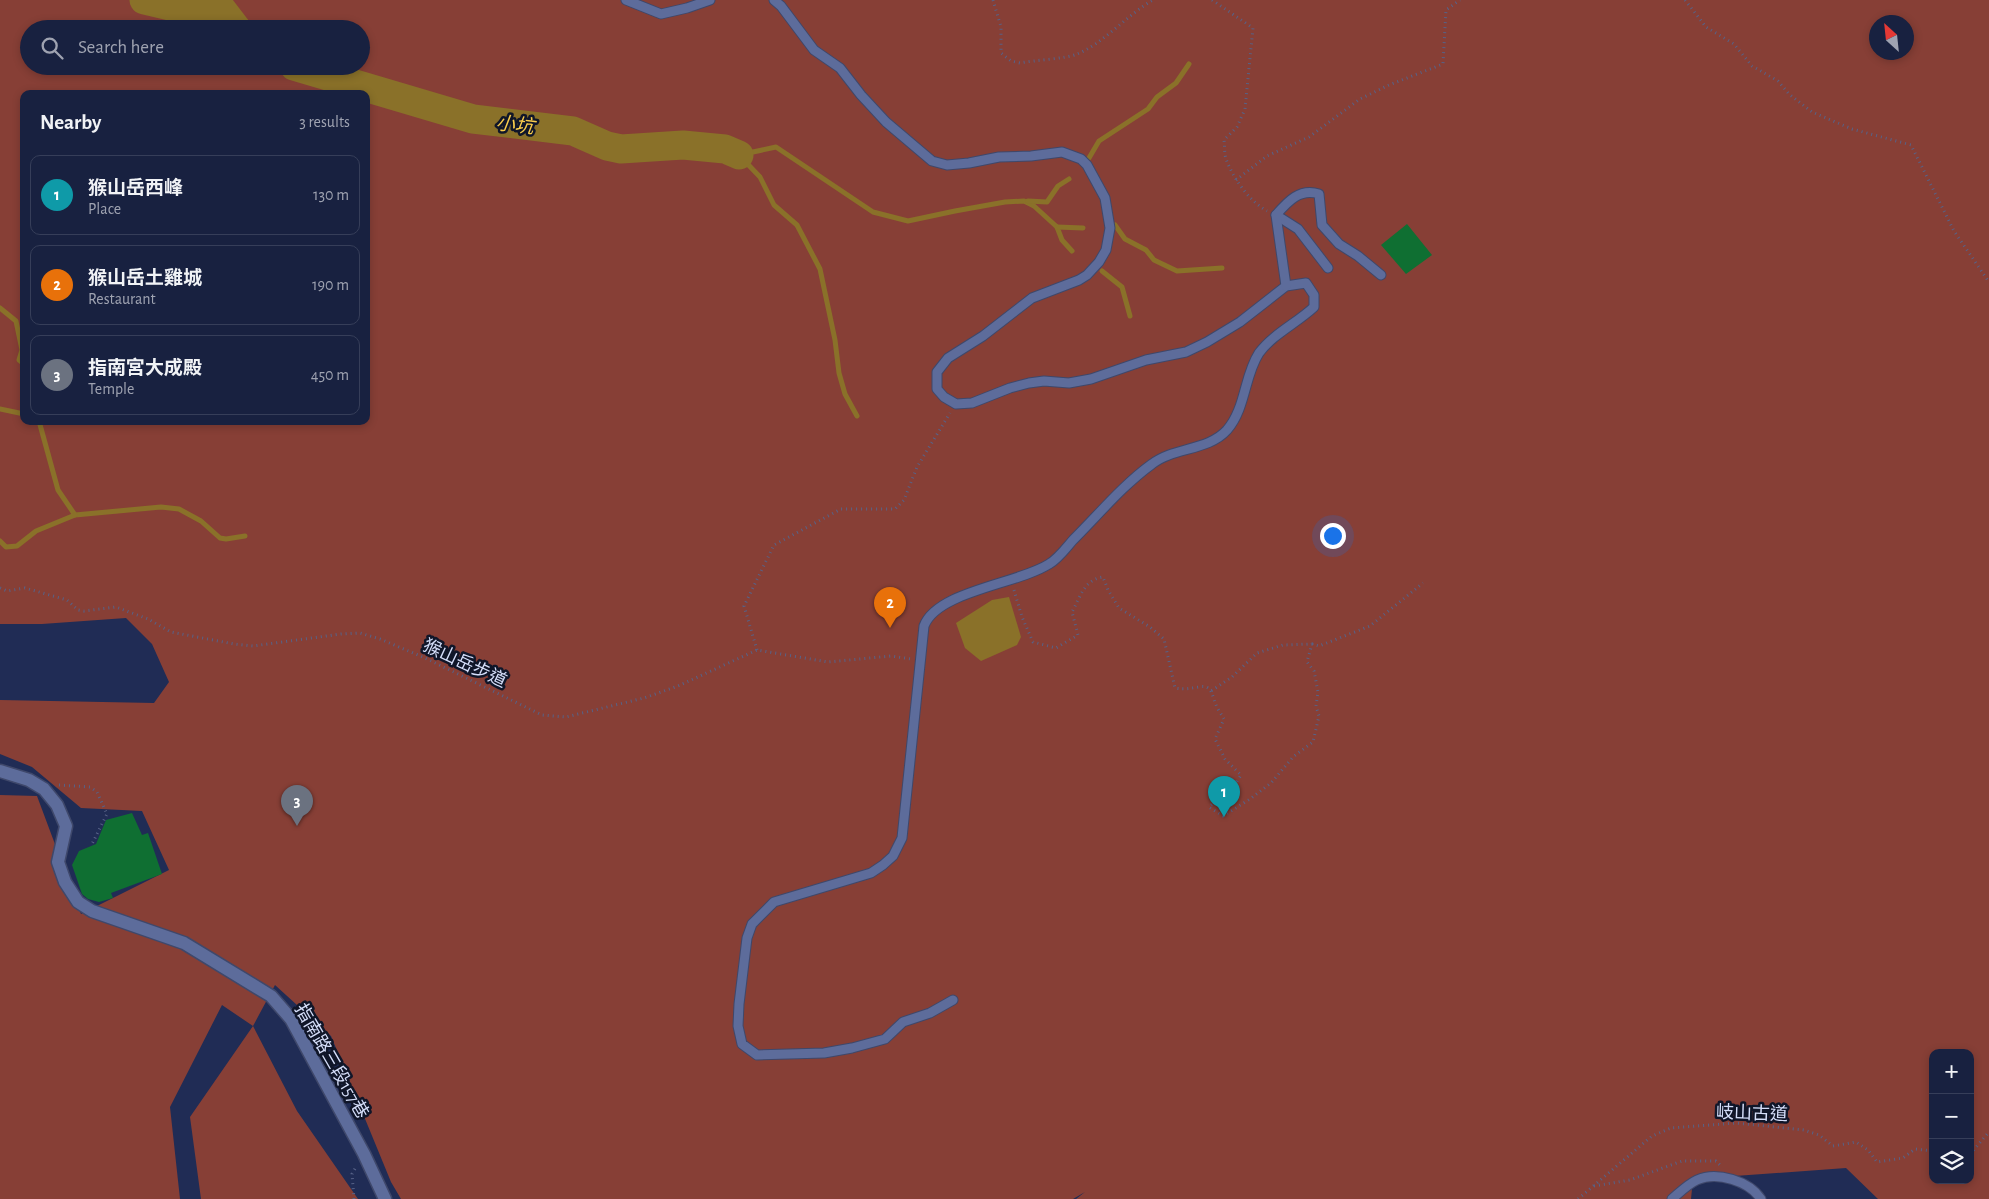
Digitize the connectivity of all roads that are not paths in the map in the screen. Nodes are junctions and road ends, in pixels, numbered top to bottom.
1 (626, 0) edge
2 (710, 0) edge
3 (774, 0) edge
4 (1276, 215) junction
5 (1328, 268) dead end
6 (1381, 275) dead end
7 (1286, 286) junction
8 (0, 771) edge
9 (953, 1000) dead end
10 (385, 1199) edge
11 (1672, 1199) edge
12 (1761, 1199) edge

1 - 2 lane
3 - 7 lane
4 - 5 lane
4 - 6 lane
4 - 7 lane
7 - 9 lane
8 - 10 street, 指南路三段157巷
11 - 12 lane

